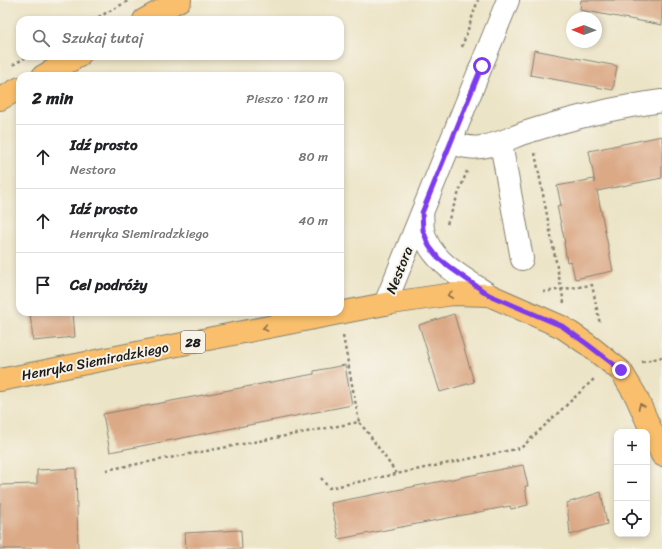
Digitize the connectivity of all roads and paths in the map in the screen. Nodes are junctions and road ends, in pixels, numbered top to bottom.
1 (130, 0) edge
2 (180, 0) edge
3 (508, 0) edge
4 (100, 16) edge
5 (151, 16) edge
6 (72, 60) edge
7 (50, 72) edge
8 (16, 90) edge
9 (0, 100) edge
10 (662, 101) edge
11 (451, 142) junction
12 (501, 143) junction
13 (534, 150) dead end
14 (467, 170) dead end
15 (422, 213) junction
16 (447, 225) dead end
17 (522, 259) dead end
18 (561, 289) junction
19 (489, 295) junction
20 (545, 296) dead end
21 (385, 304) junction
22 (558, 304) dead end
23 (344, 312) edge
24 (324, 316) edge
25 (601, 330) dead end
26 (342, 332) dead end
27 (662, 357) edge
28 (629, 366) junction
29 (0, 380) edge
30 (359, 422) junction
31 (662, 455) edge
32 (106, 470) dead end
33 (397, 474) junction
34 (321, 478) dead end

1 - 4 path
2 - 5 main road
3 - 11 street, Nestora
6 - 7 main road
8 - 9 main road
10 - 12 street
11 - 12 street
11 - 15 street, Nestora
12 - 17 street
13 - 18 path
14 - 16 path
15 - 19 street, Nestora
15 - 21 street, Nestora
18 - 20 path
18 - 22 path
18 - 25 path
19 -> 21 main road, Henryka Siemiradzkiego / 28
19 - 28 main road, Henryka Siemiradzkiego / 28
21 -> 23 main road, Henryka Siemiradzkiego / 28
24 -> 29 main road, Henryka Siemiradzkiego / 28
26 - 30 path
27 - 28 path
31 -> 28 main road, Henryka Siemiradzkiego / 28
28 - 33 path
30 - 32 path
30 - 33 path
33 - 34 path

